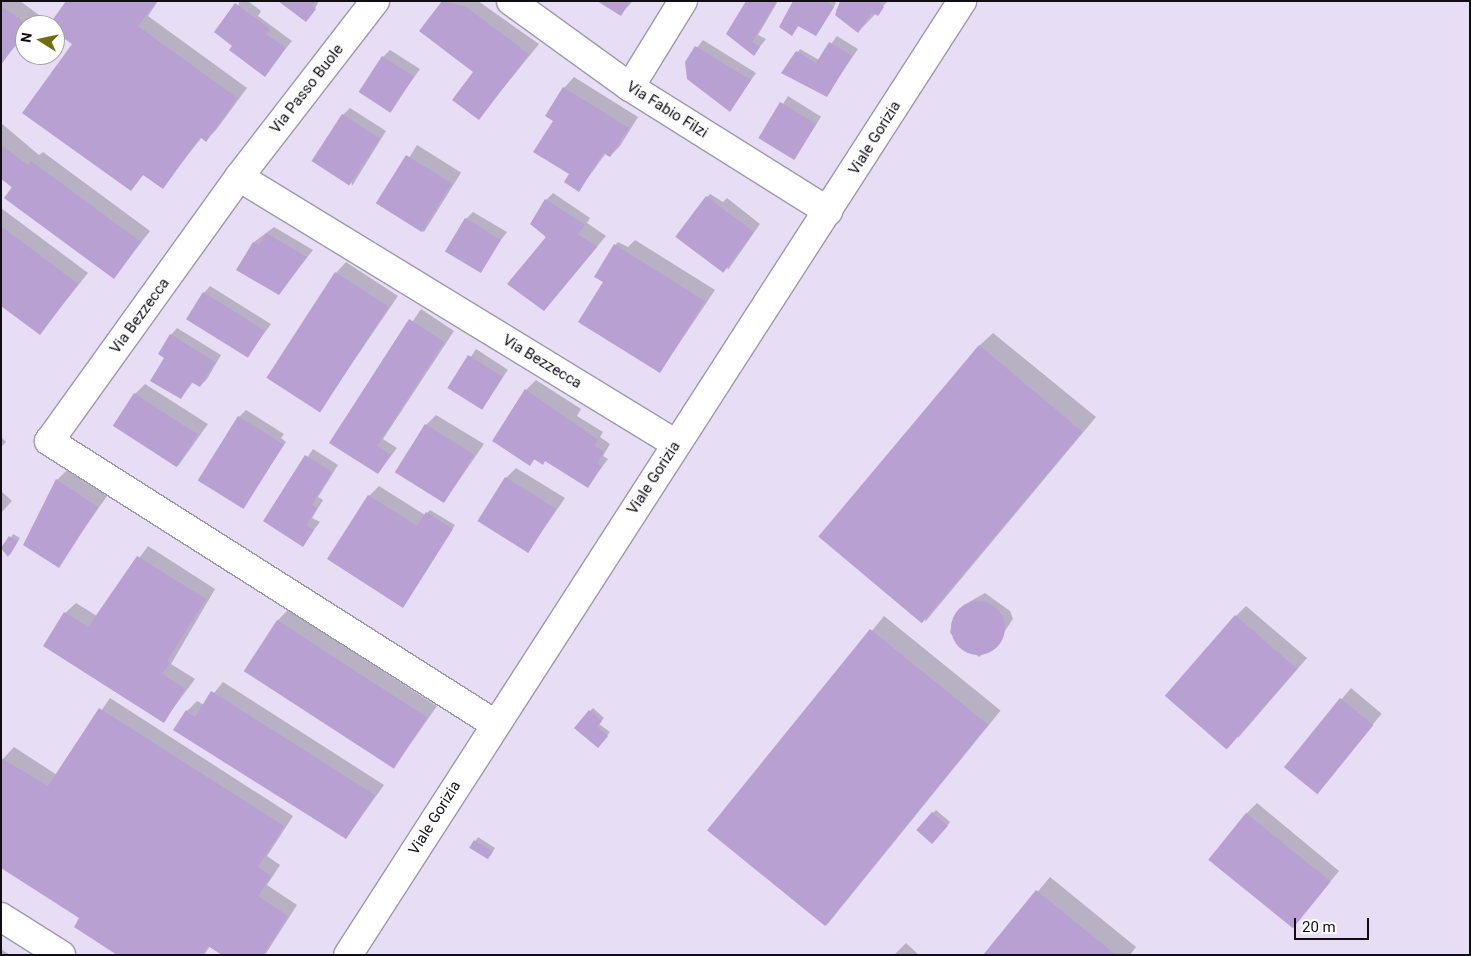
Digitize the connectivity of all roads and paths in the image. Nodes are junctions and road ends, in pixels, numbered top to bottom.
1 (375, 1) edge
2 (511, 1) edge
3 (683, 1) edge
4 (962, 1) edge
5 (630, 87) junction
6 (240, 177) junction
7 (828, 211) junction
8 (676, 444) junction
9 (495, 724) junction
10 (1, 917) edge
11 (61, 955) edge
12 (348, 955) edge

1 - 6 street, Via Passo Buole
2 - 5 street, Via Fabio Filzi
3 - 5 street
4 - 7 street, Viale Gorizia
5 - 7 street, Via Fabio Filzi
6 - 8 street, Via Bezzecca
6 - 9 street, Via Bezzecca
7 - 8 street, Viale Gorizia
8 - 9 street, Viale Gorizia
9 - 12 street, Viale Gorizia
10 - 11 street

